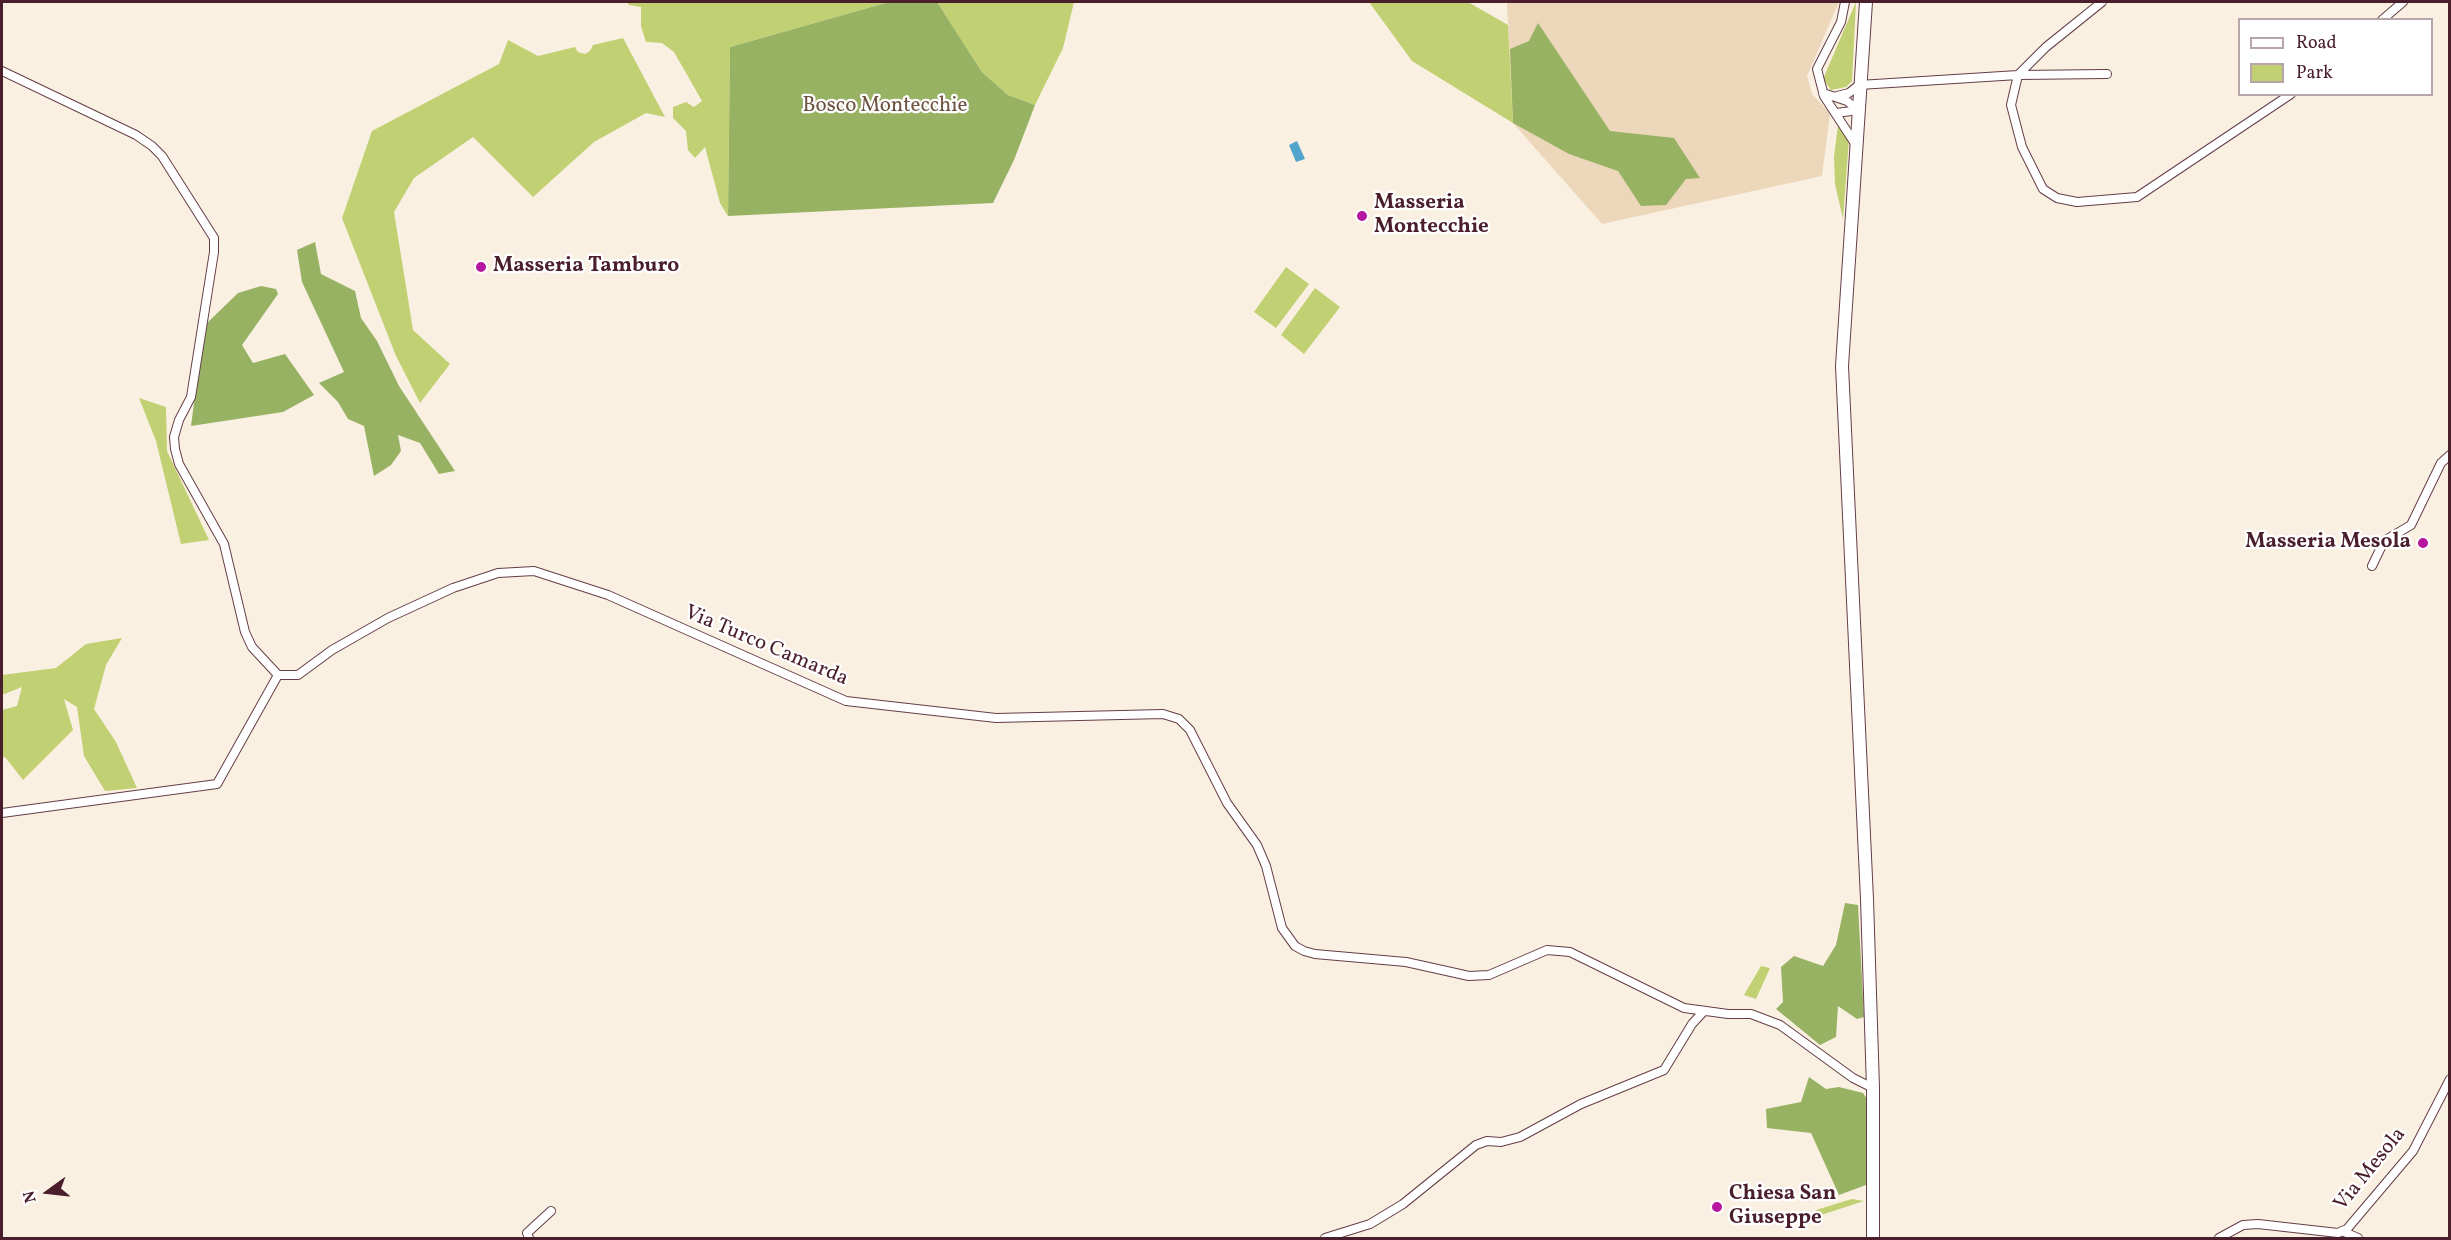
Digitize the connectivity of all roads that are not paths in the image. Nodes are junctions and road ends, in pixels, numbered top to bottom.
1 (1845, 2) edge
2 (1866, 2) edge
3 (2102, 2) edge
4 (2403, 2) edge
5 (2384, 18) edge
6 (2, 71) edge
7 (2108, 74) dead end
8 (2018, 75) junction
9 (1860, 85) junction
10 (1824, 94) junction
11 (1837, 96) junction
12 (2288, 96) edge
13 (1858, 110) junction
14 (1837, 112) junction
15 (1856, 145) junction
16 (2450, 454) edge
17 (2372, 566) dead end
18 (278, 675) junction
19 (2, 813) edge
20 (1704, 1011) junction
21 (2450, 1079) edge
22 (1873, 1088) junction
23 (551, 1211) dead end
24 (2342, 1231) junction
25 (529, 1239) edge
26 (1325, 1239) edge
27 (1873, 1239) edge
28 (2219, 1239) edge
29 (2358, 1239) edge

1 - 10 street
2 - 9 main road
3 - 8 street
4 - 5 street
6 - 18 street
7 - 8 street
8 - 9 street
8 - 12 street
9 - 11 street
9 - 13 main road
10 - 11 street
10 - 14 street
11 - 13 street
13 - 14 street
13 - 15 main road
14 - 15 street
15 - 22 main road
16 - 17 street
18 - 19 street
18 - 20 street, Via Turco Camarda
20 - 22 street, Via Turco Camarda
20 - 26 street
21 - 24 street, Via Mesola
22 - 27 main road
23 - 25 street
24 - 28 street, Via Mesola
24 - 29 street

